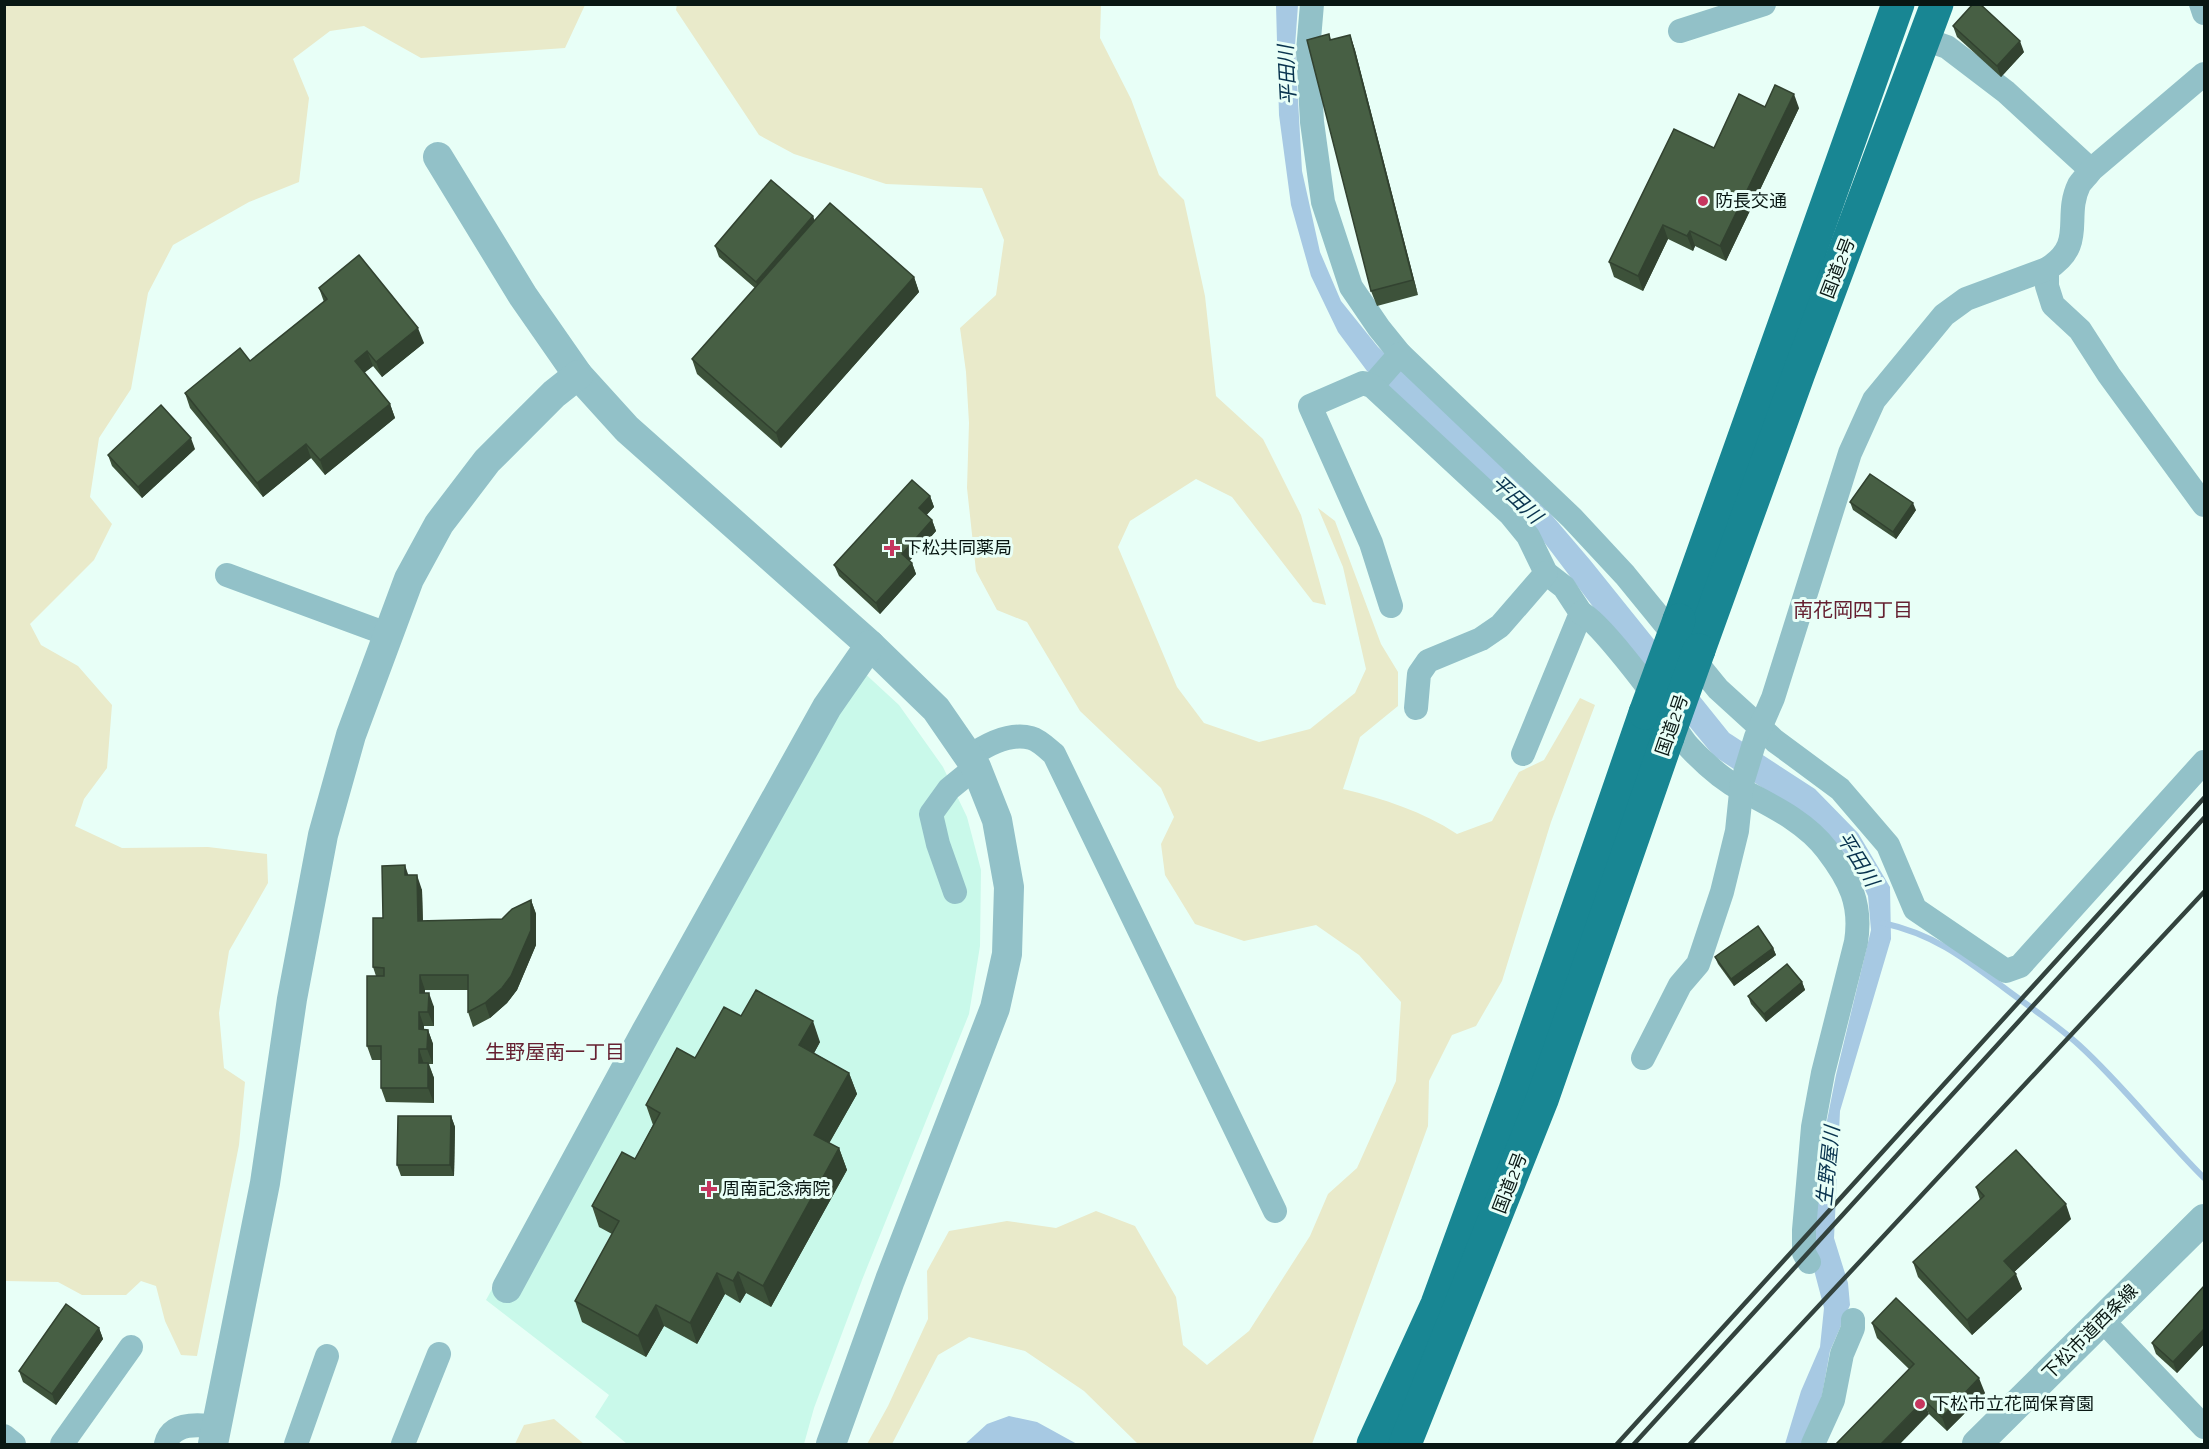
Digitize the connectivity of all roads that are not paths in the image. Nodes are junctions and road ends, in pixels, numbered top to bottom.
1 (1312, 4) edge
2 (1764, 4) edge
3 (1898, 4) edge
4 (1937, 4) edge
5 (2201, 4) edge
6 (2205, 13) edge
7 (1680, 31) dead end
8 (1924, 39) junction
9 (2205, 74) edge
10 (438, 157) dead end
11 (2091, 170) junction
12 (2048, 269) junction
13 (1398, 356) junction
14 (578, 375) junction
15 (1374, 384) junction
16 (2205, 505) edge
17 (1546, 573) junction
18 (227, 574) dead end
19 (1391, 606) dead end
20 (1581, 613) junction
21 (387, 634) junction
22 (870, 645) junction
23 (1416, 708) dead end
24 (1758, 732) junction
25 (1523, 754) dead end
26 (973, 762) junction
27 (2205, 762) edge
28 (1741, 786) junction
29 (955, 892) dead end
30 (1643, 1058) dead end
31 (1275, 1211) dead end
32 (2205, 1219) edge
33 (1809, 1262) dead end
34 (507, 1288) dead end
35 (1853, 1320) dead end
36 (2102, 1320) junction
37 (131, 1347) dead end
38 (440, 1354) dead end
39 (327, 1356) dead end
40 (2205, 1427) edge
41 (4, 1436) edge
42 (215, 1436) edge
43 (14, 1444) edge
44 (62, 1444) edge
45 (165, 1444) edge
46 (296, 1444) edge
47 (403, 1444) edge
48 (831, 1444) edge
49 (1373, 1444) edge
50 (1405, 1444) edge
51 (1813, 1444) edge
52 (1977, 1444) edge

1 - 13 street
2 - 7 street
3 - 49 highway, 国道2号, bridge
4 - 8 highway, 国道2号
5 - 6 street
8 - 11 street
8 - 50 highway, 国道2号, bridge
9 - 11 street
10 - 14 street
11 - 12 street
12 - 16 street
12 - 24 street
13 - 15 street
13 - 24 street
14 - 21 street
14 - 22 street
15 - 17 street
15 - 19 street
17 - 20 street
17 - 23 street
18 - 21 street
20 - 25 street
20 - 28 street
21 - 42 street
22 - 26 street
22 - 34 street
24 - 27 street
24 - 28 street
26 - 29 street
26 - 31 street
26 - 48 street
28 - 30 street
28 - 33 street
32 - 36 street, 下松市道西条線
35 - 51 street
36 - 40 street
36 - 52 street, 下松市道西条線
37 - 44 street
38 - 47 street
39 - 46 street
41 - 43 street
42 - 45 street

